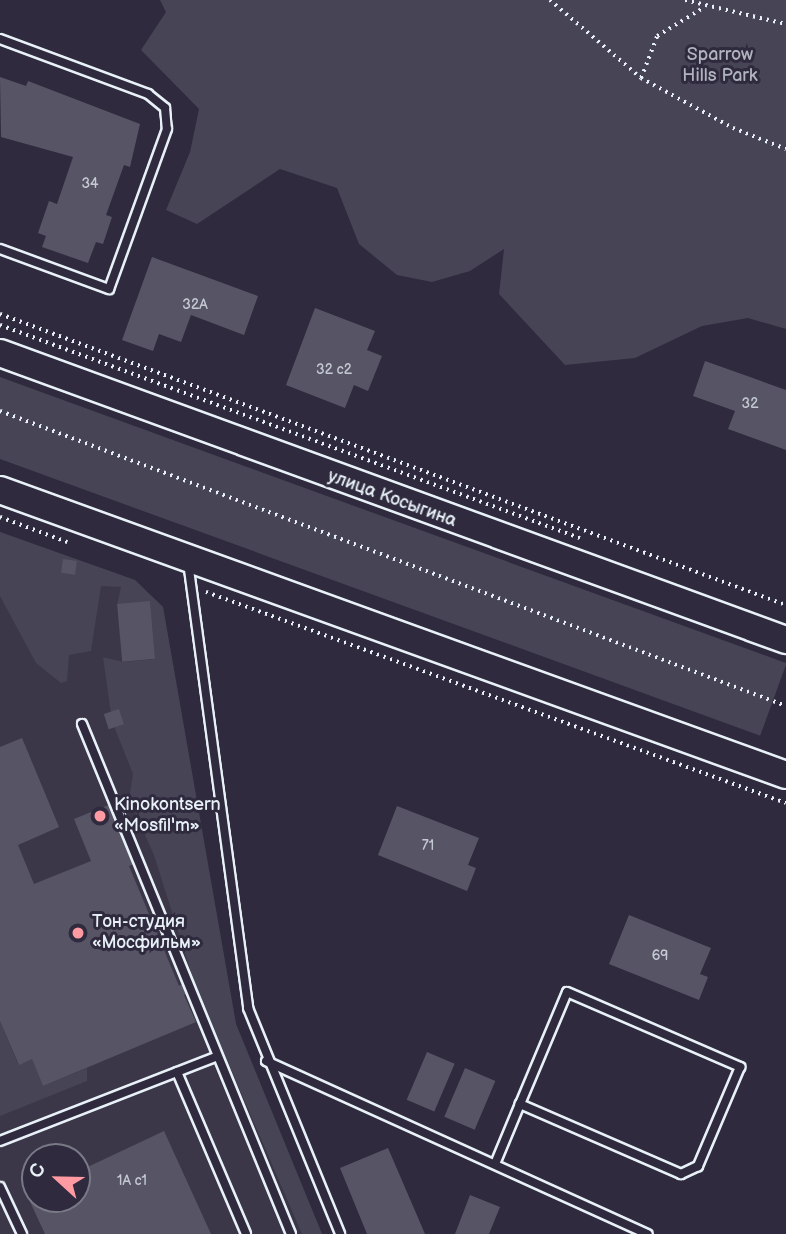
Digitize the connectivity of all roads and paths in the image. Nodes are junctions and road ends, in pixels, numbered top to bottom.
1 (550, 0) edge
2 (685, 0) edge
3 (703, 8) junction
4 (786, 24) edge
5 (0, 39) edge
6 (641, 78) junction
7 (786, 149) edge
8 (0, 249) edge
9 (0, 314) edge
10 (0, 325) edge
11 (0, 353) edge
12 (0, 411) edge
13 (0, 490) edge
14 (0, 517) edge
15 (592, 542) dead end
16 (77, 545) dead end
17 (187, 558) junction
18 (191, 587) junction
19 (786, 605) edge
20 (786, 640) edge
21 (786, 706) edge
22 (82, 724) dead end
23 (786, 775) edge
24 (786, 803) edge
25 (215, 1057) junction
26 (266, 1061) junction
27 (177, 1072) junction
28 (520, 1104) junction
29 (0, 1141) edge
30 (495, 1164) junction
31 (0, 1187) edge
32 (22, 1234) edge
33 (246, 1234) edge
34 (291, 1234) edge
35 (340, 1234) edge
36 (648, 1234) edge

1 - 6 path
2 - 3 path
3 - 4 path
3 - 6 path
5 - 8 lane
6 - 7 path
9 - 19 path
10 - 15 path
11 - 20 main road, улица Косыгина
12 - 21 path
13 - 17 main road
14 - 16 path
17 - 18 lane
17 - 23 main road
18 - 24 path
18 - 26 lane
22 - 25 lane
25 - 27 lane
25 - 34 lane
26 - 30 lane
26 - 35 lane
27 - 29 lane
27 - 33 lane
28 - 28 lane
28 - 30 lane
30 - 36 lane
31 - 32 lane

